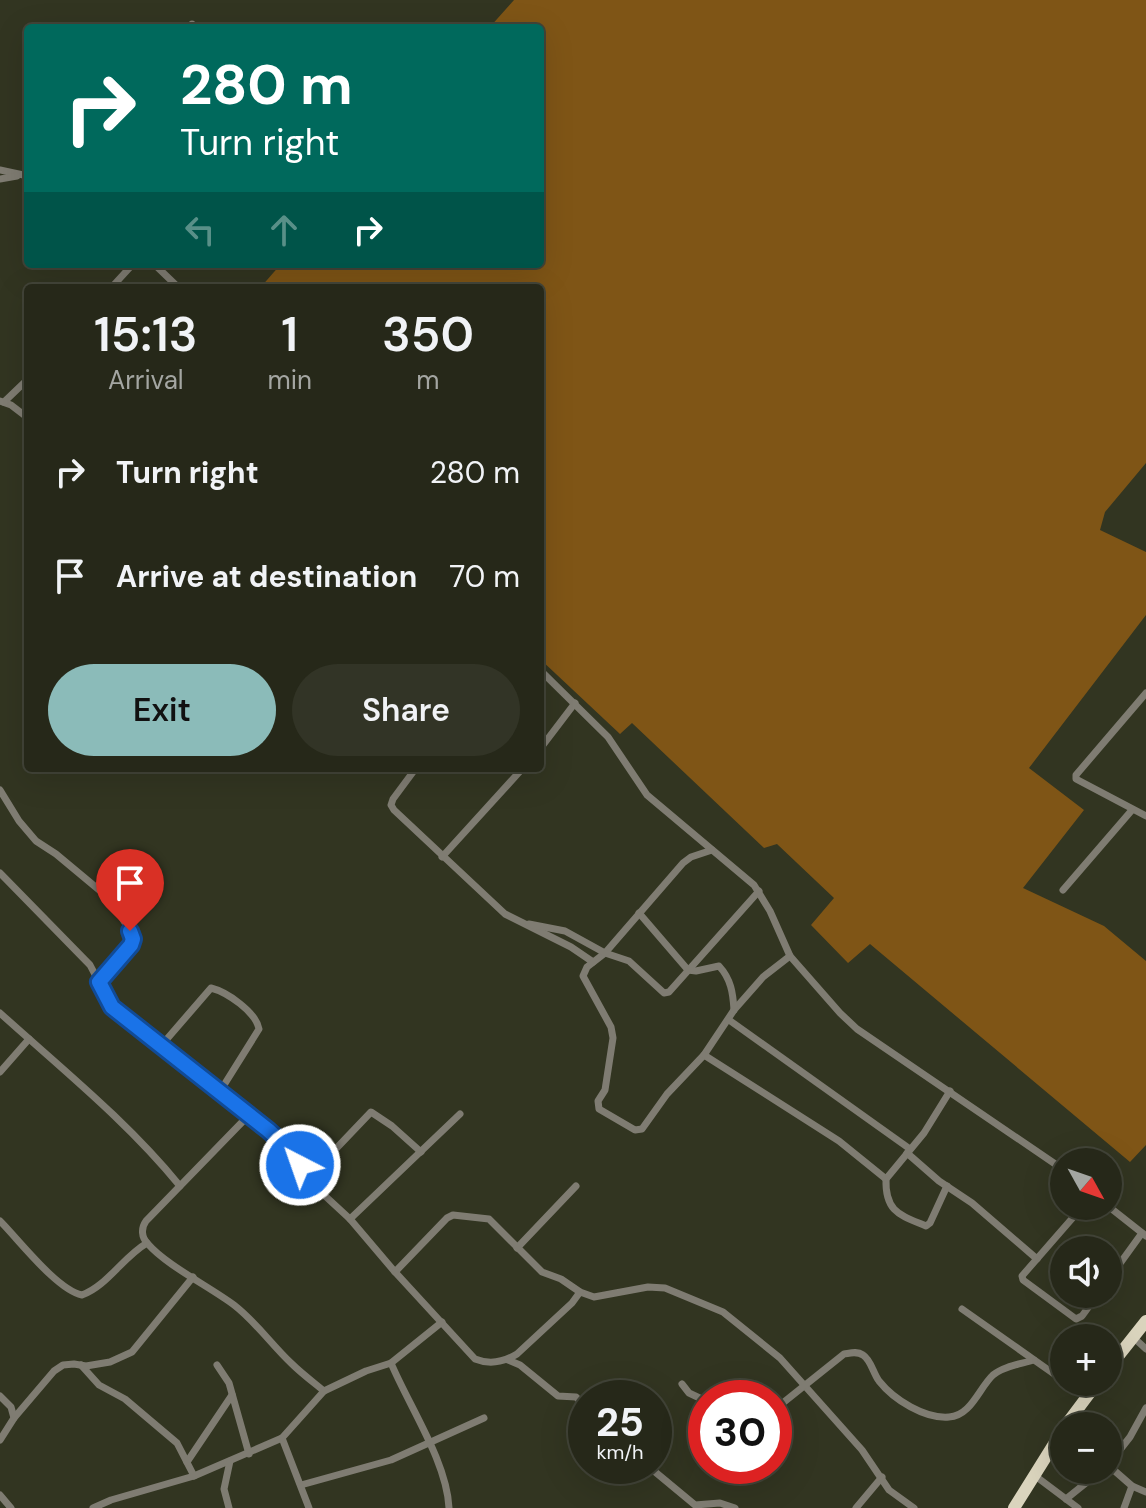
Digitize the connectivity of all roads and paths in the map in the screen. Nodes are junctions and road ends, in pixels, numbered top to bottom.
1 (0, 170) edge
2 (24, 175) edge
3 (0, 179) edge
4 (129, 268) edge
5 (158, 268) edge
6 (115, 284) edge
7 (175, 284) edge
8 (24, 383) edge
9 (2, 402) edge
10 (24, 416) edge
11 (544, 674) edge
12 (1146, 693) edge
13 (575, 703) junction
14 (544, 744) edge
15 (413, 772) edge
16 (519, 772) edge
17 (0, 790) edge
18 (1132, 810) junction
19 (1146, 816) edge
20 (712, 850) junction
21 (442, 857) junction
22 (0, 873) edge
23 (1063, 890) dead end
24 (759, 891) junction
25 (639, 913) junction
26 (523, 923) junction
27 (605, 953) junction
28 (790, 956) junction
29 (593, 962) junction
30 (688, 970) junction
31 (99, 982) junction
32 (734, 1010) junction
33 (0, 1013) edge
34 (729, 1020) junction
35 (29, 1039) junction
36 (160, 1047) junction
37 (704, 1055) junction
38 (0, 1072) edge
39 (950, 1091) junction
40 (219, 1093) junction
41 (460, 1114) dead end
42 (248, 1116) junction
43 (908, 1151) junction
44 (421, 1152) junction
45 (1050, 1160) edge
46 (886, 1179) junction
47 (310, 1182) junction
48 (180, 1186) junction
49 (576, 1186) dead end
50 (947, 1186) junction
51 (1122, 1217) edge
52 (350, 1219) junction
53 (1071, 1220) edge
54 (0, 1221) edge
55 (1144, 1234) edge
56 (147, 1243) junction
57 (517, 1248) junction
58 (1037, 1259) junction
59 (1122, 1262) edge
60 (395, 1272) junction
61 (193, 1277) junction
62 (580, 1292) junction
63 (1050, 1300) edge
64 (1061, 1308) edge
65 (1088, 1308) edge
66 (962, 1309) dead end
67 (1146, 1321) edge
68 (442, 1322) junction
69 (1133, 1337) junction
70 (1146, 1349) edge
71 (1122, 1351) edge
72 (508, 1360) junction
73 (1034, 1360) junction
74 (391, 1363) junction
75 (80, 1365) junction
76 (217, 1365) dead end
77 (1050, 1371) edge
78 (682, 1384) dead end
79 (803, 1384) junction
80 (324, 1391) junction
81 (688, 1392) edge
82 (792, 1394) edge
83 (232, 1395) junction
84 (0, 1396) edge
85 (568, 1397) edge
86 (1086, 1397) edge
87 (1146, 1408) edge
88 (1076, 1412) edge
89 (14, 1418) junction
90 (484, 1418) dead end
91 (282, 1438) junction
92 (0, 1440) edge
93 (428, 1441) junction
94 (1122, 1447) edge
95 (1050, 1450) edge
96 (249, 1454) junction
97 (230, 1461) junction
98 (187, 1462) junction
99 (1034, 1475) junction
100 (194, 1476) junction
101 (882, 1477) junction
102 (1122, 1477) edge
103 (670, 1484) edge
104 (1087, 1484) edge
105 (301, 1485) junction
106 (1132, 1486) junction
107 (1146, 1492) edge
108 (0, 1495) edge
109 (1066, 1503) edge
110 (11, 1508) edge
111 (93, 1508) edge
112 (229, 1508) edge
113 (309, 1508) edge
114 (449, 1508) edge
115 (735, 1508) edge
116 (856, 1508) edge
117 (914, 1508) edge
118 (1014, 1508) edge
119 (1078, 1508) edge
120 (1124, 1508) edge

1 - 2 street
2 - 3 street
4 - 6 street
5 - 7 street
8 - 9 street
9 - 10 street
11 - 13 street
12 - 18 street
13 - 14 street
13 - 20 street
15 - 21 street
16 - 21 street
17 - 31 street
18 - 19 street
18 - 23 street
20 - 24 street
20 - 25 street
21 - 26 street
22 - 31 street
24 - 28 street
24 - 30 street
25 - 27 street
25 - 30 street
26 - 27 street
26 - 29 street
27 - 29 street
27 - 30 street
28 - 32 street
28 - 39 street
29 - 37 street
30 - 32 street
31 - 36 street
32 - 34 street
33 - 35 street
34 - 37 street
34 - 43 street
35 - 38 street
35 - 48 street
36 - 40 street
36 - 40 street
37 - 46 street
39 - 43 street
39 - 45 street
40 - 42 street
41 - 44 street
42 - 47 street
42 - 48 street
43 - 46 street
43 - 50 street
44 - 47 street
44 - 52 street
46 - 50 street
47 - 52 street
48 - 56 street
49 - 57 street
50 - 58 street
51 - 55 street
52 - 60 street
53 - 58 street
54 - 56 street
55 - 59 street
56 - 61 street
57 - 60 street
57 - 62 street
58 - 63 street
60 - 68 street
61 - 75 street
61 - 80 street
62 - 72 street
62 - 79 street
64 - 65 street
66 - 73 street
67 - 69 highway
68 - 72 street
68 - 74 street
69 - 70 street
69 - 71 highway
72 - 85 street
73 - 77 street
73 - 79 street
74 - 80 street
74 - 93 street
75 - 89 street
75 - 98 street
76 - 83 street
78 - 81 street
79 - 82 street
79 - 101 street
80 - 91 street
83 - 96 street
83 - 98 street
84 - 89 street
86 - 88 highway
87 - 94 street
89 - 92 street
90 - 93 street
91 - 96 street
91 - 105 street
93 - 105 street
93 - 114 street
95 - 99 highway
96 - 97 street
97 - 100 street
97 - 112 street
98 - 100 street
99 - 109 street
99 - 118 highway
100 - 111 street
101 - 116 street
101 - 117 street
102 - 106 street
103 - 115 street
104 - 109 street
105 - 113 street
106 - 107 street
106 - 120 street
108 - 110 street
109 - 119 street

